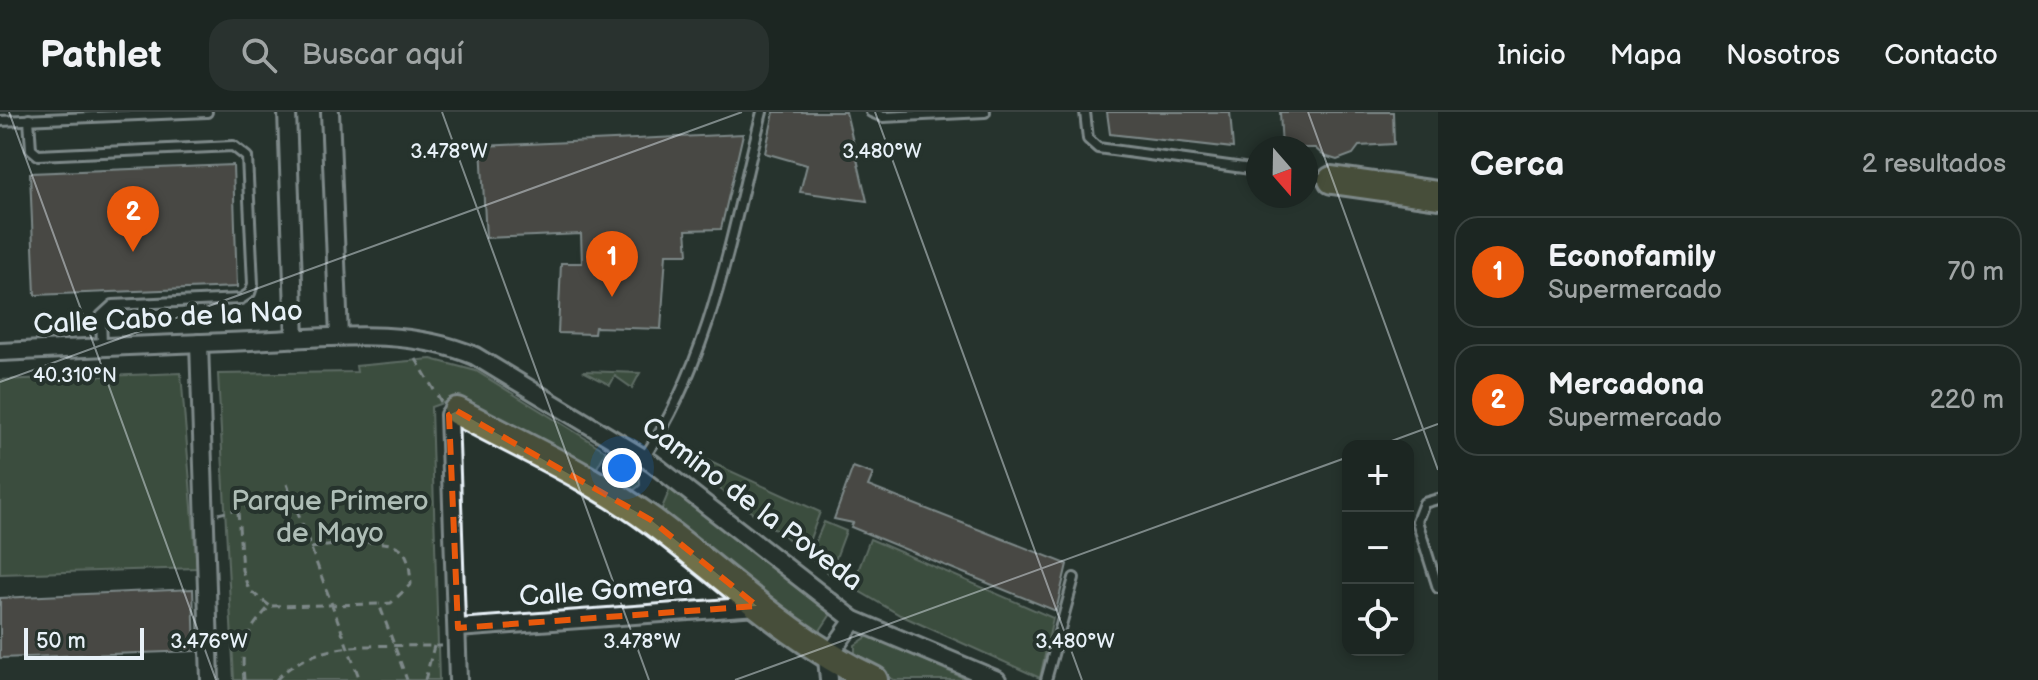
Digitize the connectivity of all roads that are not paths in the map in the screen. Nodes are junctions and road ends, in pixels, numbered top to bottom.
1 (207, 112) edge
2 (287, 112) edge
3 (330, 112) edge
4 (762, 112) edge
5 (871, 112) edge
6 (985, 112) edge
7 (1085, 112) edge
8 (29, 119) junction
9 (0, 121) edge
10 (1246, 168) edge
11 (1319, 178) edge
12 (1438, 195) edge
13 (339, 336) junction
14 (295, 339) junction
15 (199, 343) junction
16 (102, 347) junction
17 (0, 352) edge
18 (453, 413) joint
19 (644, 459) junction
20 (1438, 499) edge
21 (1074, 578) dead end
22 (1438, 588) edge
23 (757, 606) junction
24 (854, 620) junction
25 (458, 628) junction
26 (828, 669) edge
27 (210, 680) edge
28 (458, 680) edge
29 (874, 680) edge
30 (997, 680) edge
31 (1046, 680) edge

1 - 8 lane
2 - 14 street
3 - 13 street
4 - 19 lane
5 - 6 lane
7 - 10 lane
8 - 9 lane
8 - 16 lane
11 - 12 main road
13 - 14 street, Calle Cabo de la Nao
13 - 19 street, Camino de la Poveda
14 - 15 street, Calle Cabo de la Nao
15 - 16 street, Calle Cabo de la Nao
15 - 27 street
16 - 17 street, Calle Cabo de la Nao
18 - 23 main road
18 - 25 street
19 - 24 street, Camino de la Poveda
20 - 22 lane
21 - 31 lane
23 - 25 street, Calle Gomera
23 - 26 main road
24 - 26 street
24 - 30 street, Camino de la Poveda
25 - 28 street
26 - 29 main road

